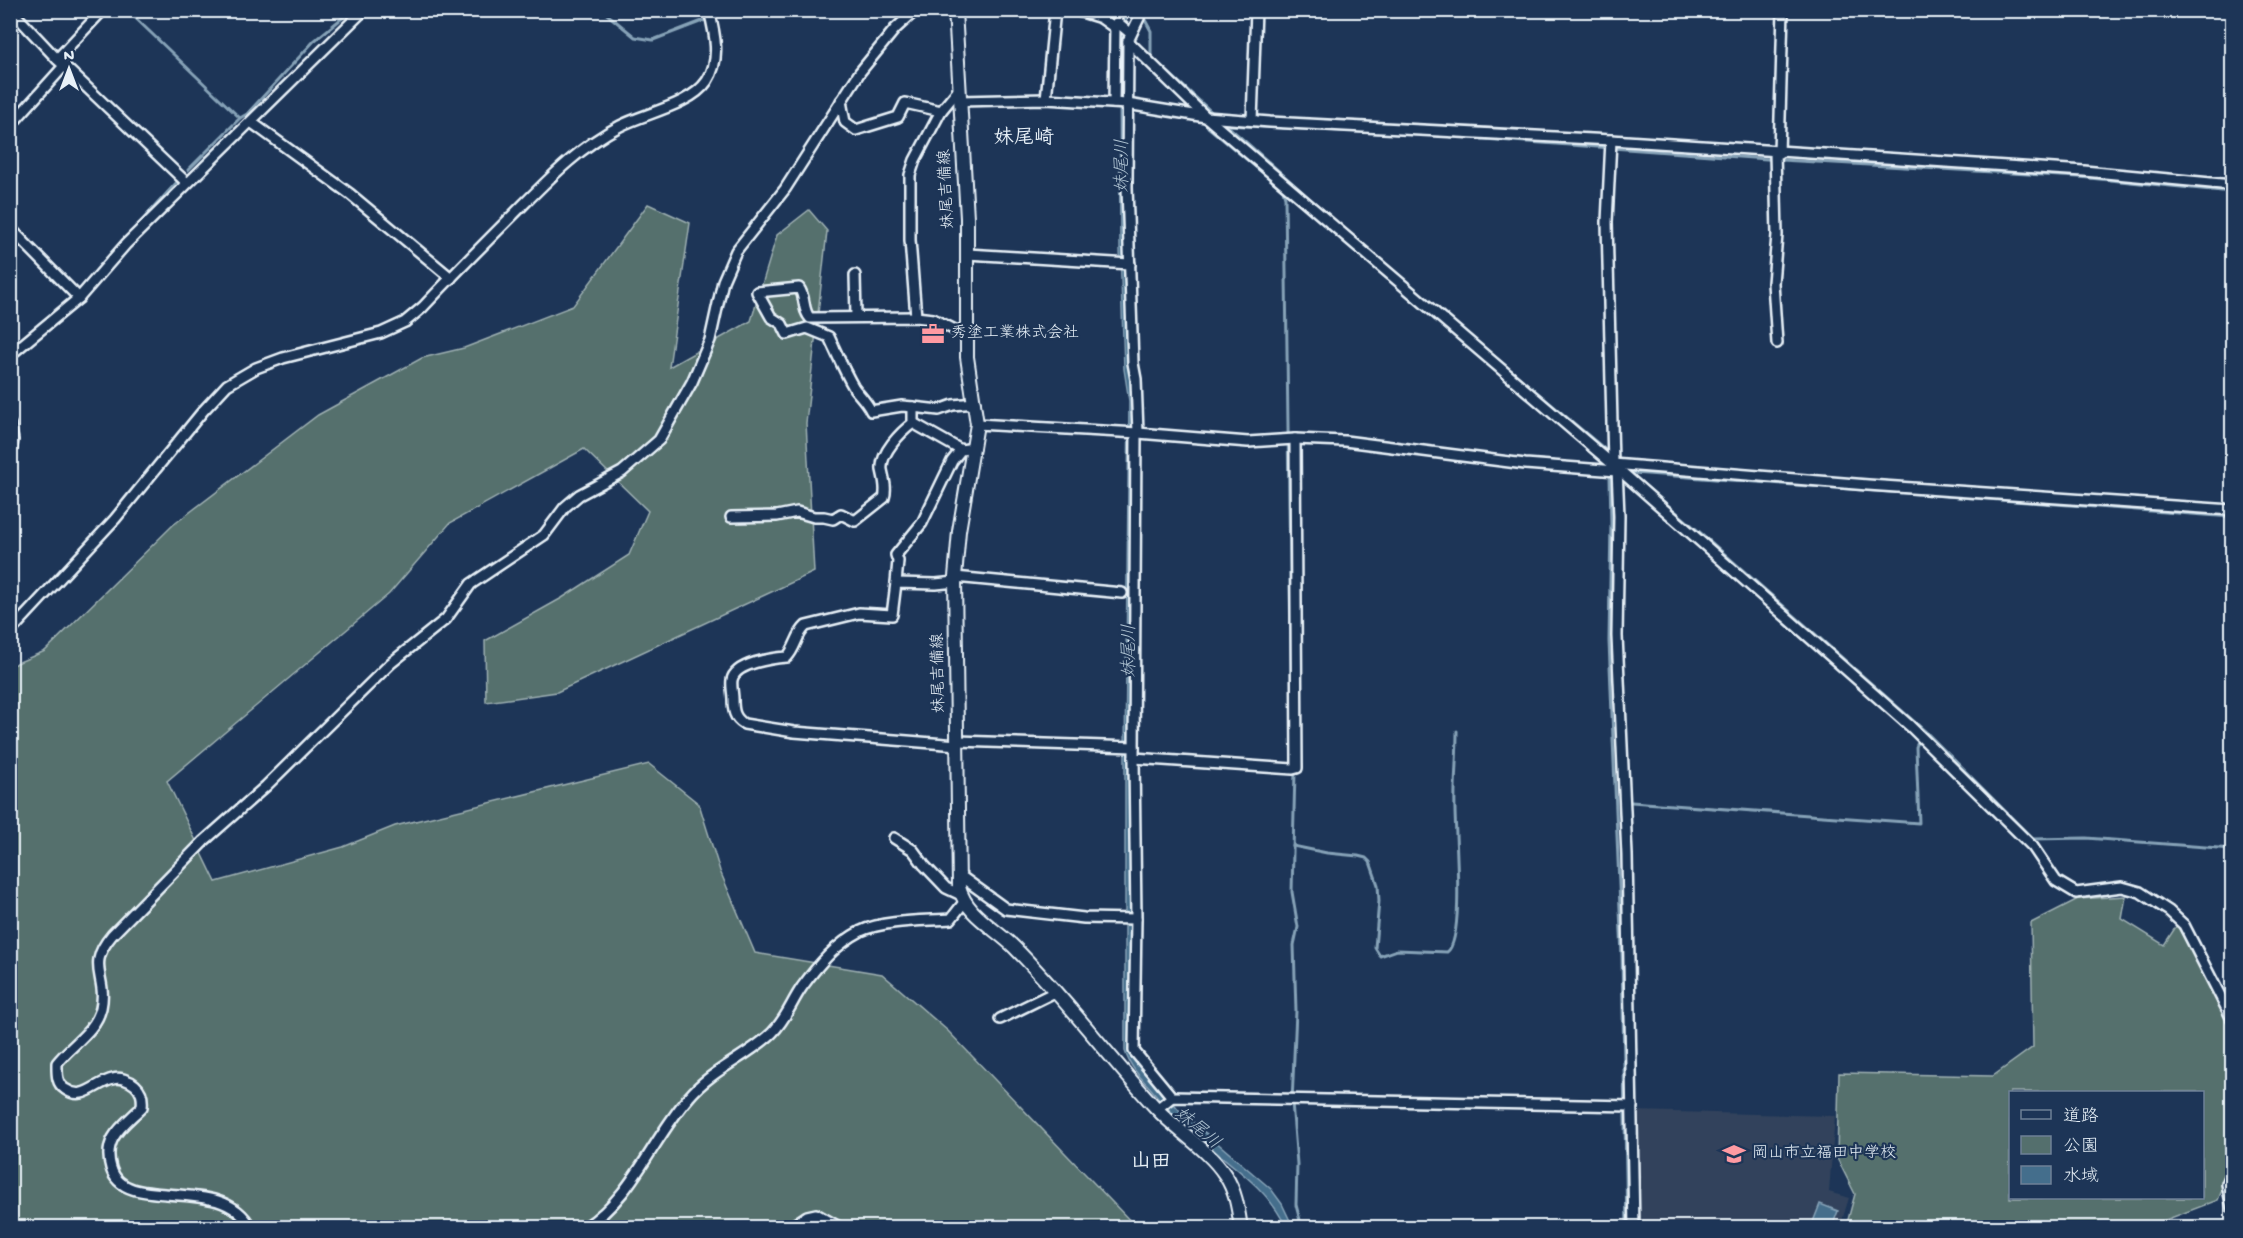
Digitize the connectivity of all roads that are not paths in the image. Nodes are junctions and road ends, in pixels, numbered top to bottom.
1 (11, 10) edge
2 (103, 10) edge
3 (364, 10) edge
4 (916, 10) edge
5 (955, 10) edge
6 (1055, 10) edge
7 (1076, 10) edge
8 (1139, 10) edge
9 (1256, 10) edge
10 (1783, 10) edge
11 (711, 16) edge
12 (1124, 31) junction
13 (60, 62) junction
14 (960, 88) junction
15 (1047, 99) junction
16 (841, 101) junction
17 (960, 101) junction
18 (1120, 103) junction
19 (941, 111) junction
20 (1214, 117) junction
21 (1252, 120) junction
22 (251, 122) junction
23 (10, 126) edge
24 (1611, 145) junction
25 (1776, 156) junction
26 (187, 183) junction
27 (2232, 185) edge
28 (10, 228) edge
29 (967, 254) junction
30 (1125, 265) junction
31 (855, 275) dead end
32 (451, 278) junction
33 (76, 295) junction
34 (856, 316) junction
35 (916, 317) junction
36 (967, 336) junction
37 (1778, 343) dead end
38 (10, 355) edge
39 (975, 403) junction
40 (913, 407) junction
41 (913, 423) junction
42 (10, 424) edge
43 (977, 424) junction
44 (1134, 433) junction
45 (1291, 440) junction
46 (968, 449) junction
47 (10, 459) edge
48 (1616, 468) junction
49 (2232, 510) edge
50 (731, 517) dead end
51 (955, 579) junction
52 (896, 583) junction
53 (1122, 593) dead end
54 (11, 630) edge
55 (958, 743) junction
56 (1130, 747) junction
57 (1134, 758) junction
58 (894, 838) dead end
59 (959, 875) junction
60 (963, 898) junction
61 (1132, 919) junction
62 (1055, 992) junction
63 (1000, 1019) dead end
64 (2232, 1019) edge
65 (1171, 1097) junction
66 (1627, 1106) junction
67 (1159, 1108) junction
68 (2232, 1172) edge
69 (2232, 1207) edge
70 (251, 1227) edge
71 (584, 1227) edge
72 (789, 1227) edge
73 (840, 1227) edge
74 (1240, 1227) edge
75 (1634, 1227) edge

1 - 13 street
2 - 13 street
3 - 22 street
4 - 16 street
5 - 14 main road, 妹尾吉備線
6 - 15 street
7 - 12 street
8 - 12 street
9 - 21 street
10 - 25 street
11 - 32 street
12 - 18 street
12 - 18 street
12 - 20 street
13 - 23 street
13 - 26 street
14 - 17 main road, 妹尾吉備線
14 - 19 street
15 - 17 street
15 - 18 street
16 - 19 street
16 - 70 street
17 - 29 main road, 妹尾吉備線
18 - 20 street
18 - 30 street
19 - 35 street
20 - 21 street
20 - 48 street
21 - 24 street
22 - 26 street
22 - 32 street
24 - 25 street
24 - 48 street
25 - 27 street
25 - 37 street
26 - 33 street
28 - 33 street
29 - 30 street
29 - 36 main road, 妹尾吉備線
30 - 44 street
31 - 34 street
32 - 54 street
33 - 38 street
34 - 35 street
34 - 40 street
35 - 36 street
36 - 39 main road, 妹尾吉備線
39 - 40 street
39 - 43 main road, 妹尾吉備線
40 - 41 street
41 - 46 street
41 - 50 street
42 - 47 street
43 - 44 street
43 - 46 main road, 妹尾吉備線
44 - 45 street
44 - 56 street
45 - 48 street
45 - 57 street
46 - 51 main road, 妹尾吉備線
46 - 52 street
48 - 49 street
48 - 64 street
48 - 66 street
51 - 52 street
51 - 53 street
51 - 55 main road, 妹尾吉備線
52 - 55 street
55 - 56 street
55 - 59 main road, 妹尾吉備線
56 - 57 street
57 - 61 street
58 - 60 street
59 - 60 main road, 妹尾吉備線
59 - 61 street
60 - 62 main road
60 - 71 street
61 - 65 street
62 - 63 street
62 - 67 main road
65 - 66 street
65 - 67 street
66 - 75 street
67 - 74 main road
68 - 69 street
72 - 73 street

